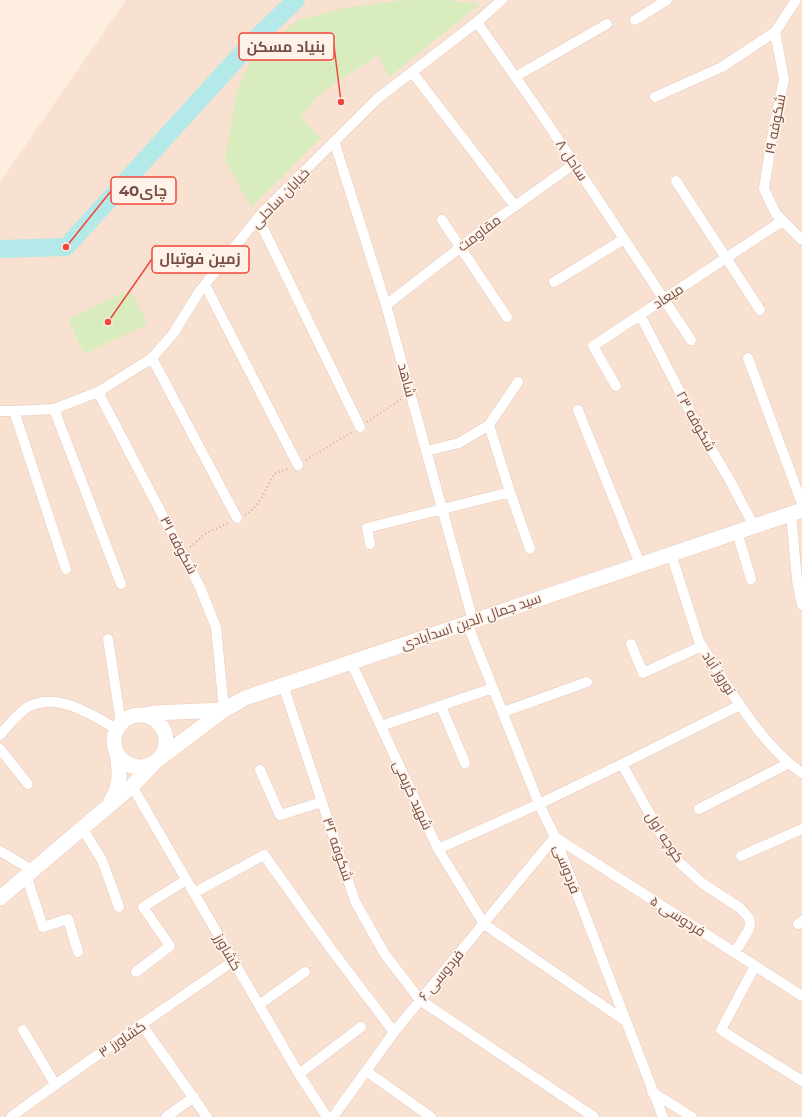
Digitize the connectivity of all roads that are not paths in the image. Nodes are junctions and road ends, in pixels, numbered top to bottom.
1 (502, 0) edge
2 (667, 0) edge
3 (796, 0) edge
4 (635, 20) dead end
5 (477, 22) junction
6 (607, 24) dead end
7 (775, 32) junction
8 (412, 72) junction
9 (515, 77) junction
10 (655, 97) dead end
11 (334, 141) junction
12 (574, 164) junction
13 (676, 181) dead end
14 (515, 206) junction
15 (258, 218) junction
16 (442, 220) dead end
17 (782, 221) junction
18 (624, 239) junction
19 (802, 240) edge
20 (461, 247) junction
21 (727, 258) junction
22 (554, 282) dead end
23 (205, 285) junction
24 (664, 299) junction
25 (386, 305) junction
26 (760, 310) dead end
27 (640, 315) junction
28 (507, 317) dead end
29 (691, 340) dead end
30 (152, 358) junction
31 (748, 358) dead end
32 (518, 382) dead end
33 (616, 386) dead end
34 (98, 392) junction
35 (54, 409) junction
36 (0, 410) edge
37 (578, 410) dead end
38 (14, 411) junction
39 (489, 424) junction
40 (360, 427) dead end
41 (426, 451) junction
42 (298, 465) dead end
43 (510, 492) junction
44 (798, 509) edge
45 (442, 510) junction
46 (237, 518) dead end
47 (754, 526) junction
48 (737, 532) junction
49 (370, 544) dead end
50 (530, 549) dead end
51 (671, 554) junction
52 (640, 564) junction
53 (66, 569) dead end
54 (751, 579) dead end
55 (120, 584) dead end
56 (802, 606) edge
57 (470, 622) junction
58 (108, 639) dead end
59 (631, 644) dead end
60 (702, 646) junction
61 (351, 662) junction
62 (587, 682) dead end
63 (283, 685) junction
64 (493, 688) junction
65 (740, 705) junction
66 (441, 706) junction
67 (224, 710) junction
68 (503, 712) junction
69 (145, 715) junction
70 (119, 726) junction
71 (381, 726) junction
72 (0, 736) edge
73 (0, 749) edge
74 (117, 754) junction
75 (155, 762) junction
76 (465, 763) dead end
77 (789, 763) junction
78 (622, 764) junction
79 (260, 770) dead end
80 (802, 773) edge
81 (28, 784) dead end
82 (132, 786) junction
83 (322, 802) junction
84 (539, 804) junction
85 (109, 805) junction
86 (699, 809) dead end
87 (82, 828) junction
88 (802, 829) edge
89 (555, 837) junction
90 (438, 849) junction
91 (0, 851) edge
92 (740, 856) dead end
93 (29, 872) junction
94 (186, 880) junction
95 (194, 893) junction
96 (0, 898) edge
97 (119, 907) dead end
98 (484, 924) junction
99 (78, 952) dead end
100 (735, 952) junction
101 (233, 961) junction
102 (756, 966) junction
103 (136, 972) dead end
104 (305, 972) dead end
105 (802, 996) edge
106 (420, 1000) junction
107 (258, 1005) junction
108 (624, 1020) junction
109 (142, 1025) junction
110 (361, 1027) dead end
111 (23, 1030) dead end
112 (394, 1032) junction
113 (366, 1071) junction
114 (299, 1074) junction
115 (802, 1081) edge
116 (55, 1084) junction
117 (652, 1092) junction
118 (194, 1098) junction
119 (11, 1117) edge
120 (166, 1117) edge
121 (208, 1117) edge
122 (327, 1117) edge
123 (334, 1117) edge
124 (431, 1117) edge
125 (594, 1117) edge
126 (663, 1117) edge
127 (692, 1117) edge

1 - 5 street, خیابان ساحلی
2 - 4 street
3 - 7 street
5 - 8 street, خیابان ساحلی
5 - 9 street, ساحل ۸
6 - 9 street
7 - 10 street
7 - 17 street, شکوفه ۱۹
8 - 11 street, خیابان ساحلی
8 - 14 street
9 - 12 street, ساحل ۸
11 - 15 street, خیابان ساحلی
11 - 25 street, شاهد
12 - 14 street, مقاومت
12 - 18 street, ساحل ۸
13 - 21 street
14 - 20 street, مقاومت
15 - 23 street, خیابان ساحلی
15 - 40 street
16 - 20 street
17 - 19 street, شکوفه ۱۹
17 - 21 street, میعاد
18 - 22 street
18 - 24 street, ساحل ۸
20 - 25 street, مقاومت
20 - 28 street
21 - 24 street, میعاد
21 - 26 street
23 - 30 street, خیابان ساحلی
23 - 42 street
24 - 27 street, میعاد
24 - 29 street, ساحل ۸
25 - 41 street, شاهد
27 - 33 street, میعاد
27 - 47 street, شکوفه ۲۳
30 - 34 street, خیابان ساحلی
30 - 46 street
31 - 44 street
32 - 39 street
34 - 35 street, خیابان ساحلی
34 - 67 street, شکوفه ۳۱
35 - 38 street, خیابان ساحلی
35 - 55 street
36 - 38 street, خیابان ساحلی
37 - 52 street
38 - 53 street
39 - 41 street
39 - 43 street
41 - 45 street, شاهد
43 - 45 street
43 - 50 street
44 - 47 main road, سید جمال الدین اسدآبادی
44 - 56 street
45 - 49 street
45 - 57 street, شاهد
47 - 48 main road, سید جمال الدین اسدآبادی
48 - 51 main road, سید جمال الدین اسدآبادی
48 - 54 street
51 - 52 main road, سید جمال الدین اسدآبادی
51 - 60 street, نوروز آباد
52 - 57 main road, سید جمال الدین اسدآبادی
57 - 61 main road, سید جمال الدین اسدآبادی
57 - 64 street, فردوسی
58 - 70 street
59 - 60 street
60 - 65 street, نوروز آباد
61 - 63 main road, سید جمال الدین اسدآبادی
61 - 71 street, شهید کریمی
62 - 68 street
63 - 67 main road, سید جمال الدین اسدآبادی
63 - 83 street, شکوفه ۳۲
64 - 66 street
64 - 68 street, فردوسی
65 - 77 street, نوروز آباد
65 - 78 street
66 - 71 street
66 - 76 street
67 - 69 main road
67 - 75 main road, سید جمال الدین اسدآبادی
68 - 84 street, فردوسی
69 - 70 main road
69 - 75 main road
70 - 72 street
70 - 74 main road
71 - 90 street, شهید کریمی
73 - 81 street
74 - 75 main road
74 - 85 main road
75 - 82 main road
77 - 80 street, نوروز آباد
77 - 86 street
78 - 84 street
78 - 100 street, کوچه اول
79 - 83 street
82 - 85 main road
82 - 94 street, کشاورز
83 - 106 street, شکوفه ۳۲
84 - 89 street, فردوسی
84 - 90 street
85 - 87 main road
87 - 93 main road
87 - 97 street
88 - 92 street
89 - 98 street, فردوسی ۶
89 - 100 street, فردوسی ۵
89 - 108 street, فردوسی
90 - 98 street, شهید کریمی
91 - 93 street
93 - 96 main road
93 - 99 street
94 - 95 street, کشاورز
94 - 103 street
95 - 101 street, کشاورز
95 - 112 street
98 - 106 street, فردوسی ۶
98 - 108 street
100 - 102 street, فردوسی ۵
101 - 107 street, کشاورز
101 - 109 street, کشاورز ۳
102 - 105 street, فردوسی ۵
102 - 115 street
104 - 107 street
106 - 112 street, فردوسی ۶
106 - 125 street, شکوفه ۳۲
107 - 114 street, کشاورز
108 - 117 street, فردوسی
109 - 116 street, کشاورز ۳
109 - 118 street
110 - 114 street
111 - 116 street
112 - 113 street, فردوسی ۶
113 - 123 street, فردوسی ۶
113 - 124 street
114 - 122 street, کشاورز
116 - 119 street, کشاورز ۳
117 - 126 street, فردوسی
117 - 127 street
118 - 120 street
118 - 121 street

